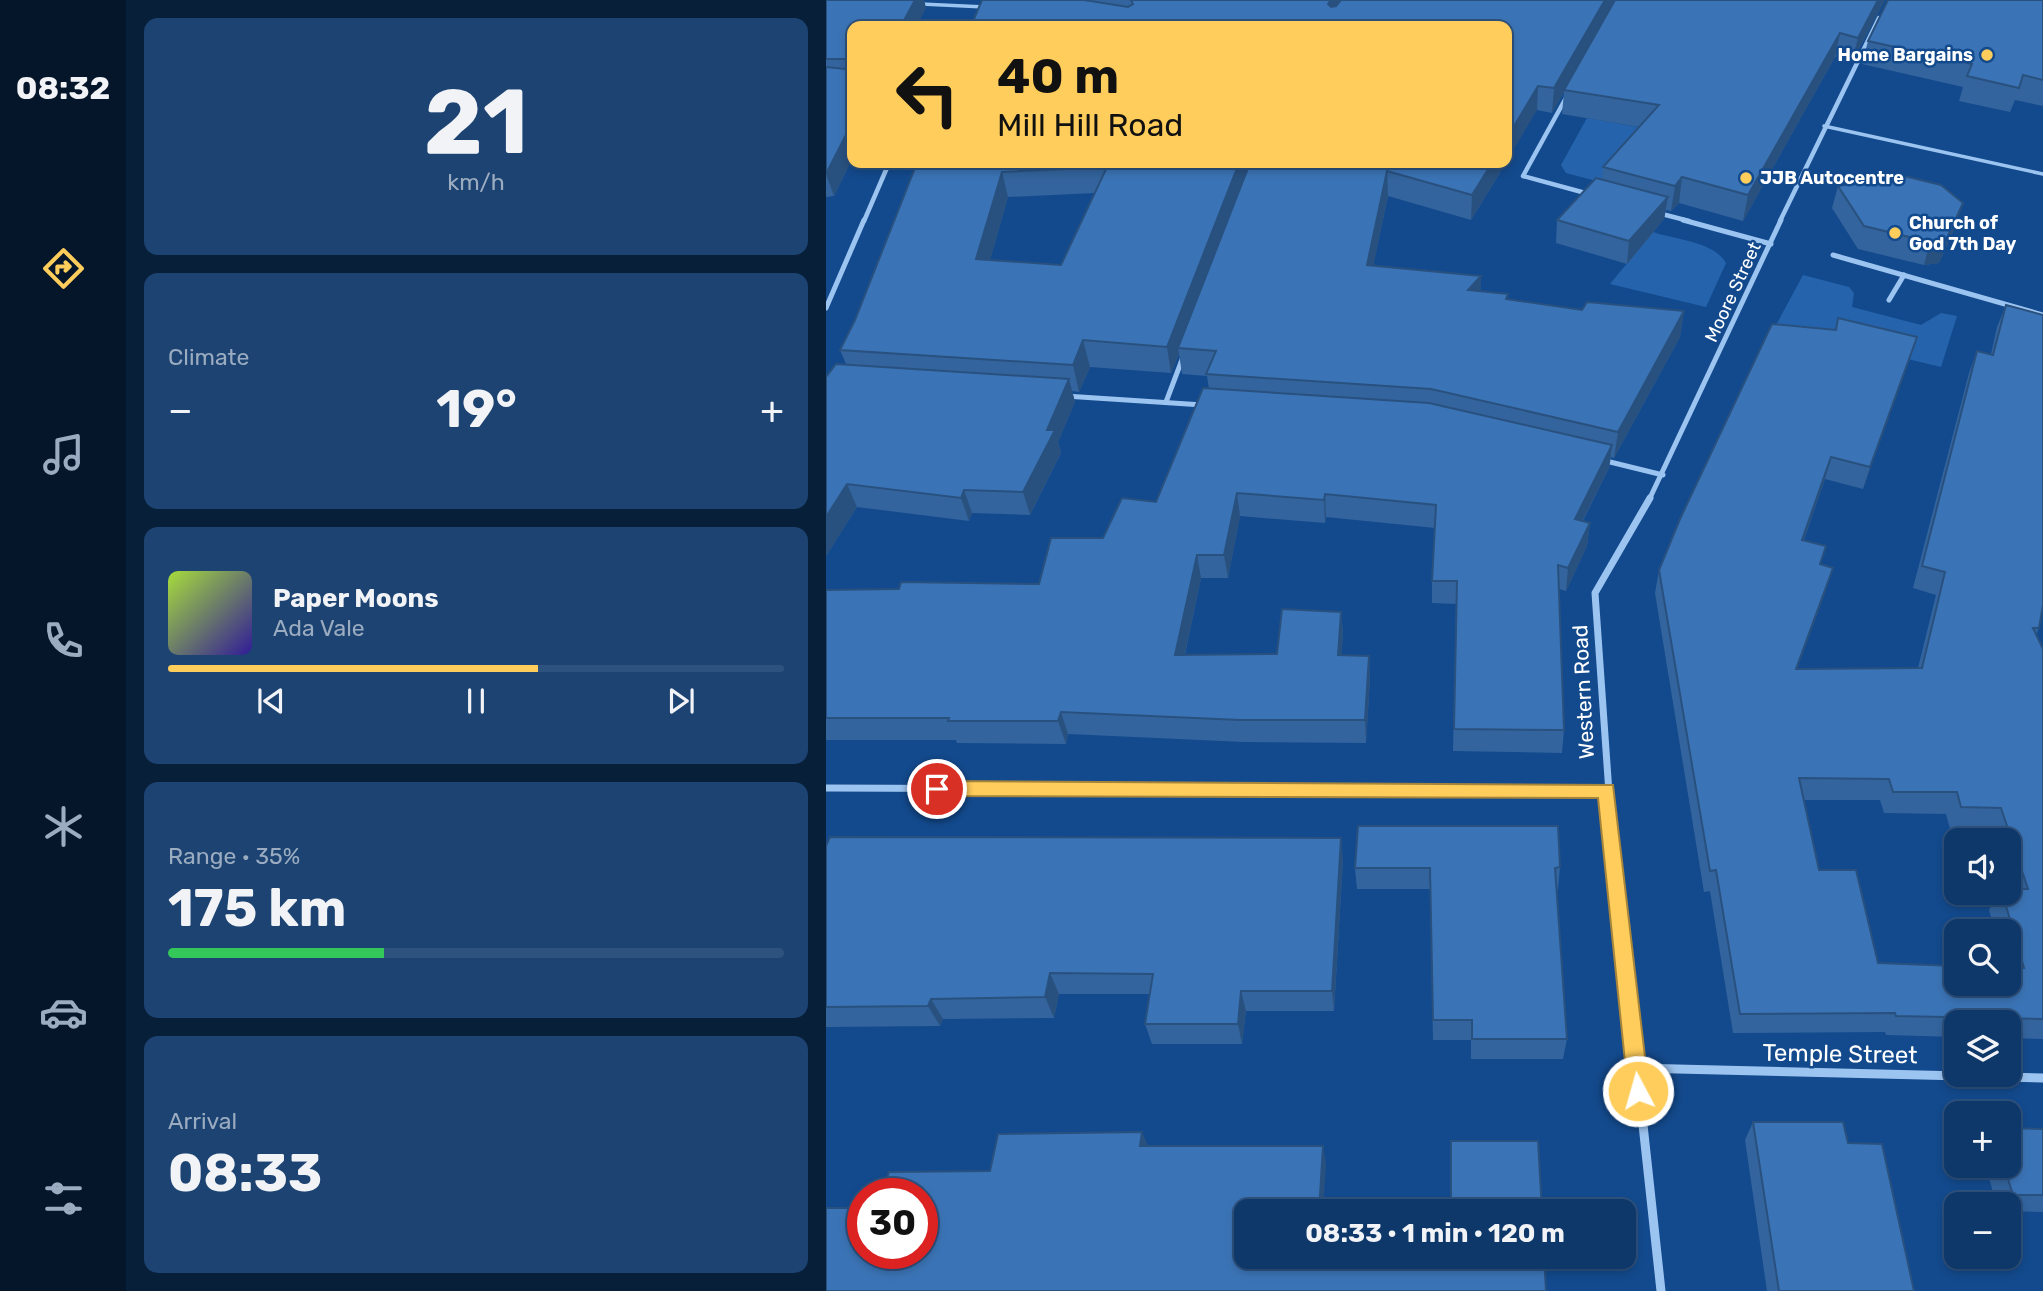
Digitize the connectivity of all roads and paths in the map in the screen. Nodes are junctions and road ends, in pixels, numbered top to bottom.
1 (919, 4) dead end
2 (997, 7) edge
3 (1882, 12) edge
4 (1573, 85) edge
5 (1824, 126) junction
6 (887, 168) edge
7 (2043, 174) edge
8 (1594, 195) edge
9 (1656, 212) edge
10 (1771, 244) junction
11 (1833, 255) dead end
12 (1904, 275) junction
13 (1889, 300) dead end
14 (826, 308) edge
15 (2043, 315) edge
16 (1185, 352) edge
17 (1057, 395) edge
18 (1166, 402) junction
19 (1208, 405) edge
20 (1598, 459) edge
21 (1663, 475) junction
22 (1595, 593) joint
23 (826, 788) edge
24 (1606, 790) junction
25 (1636, 1068) junction
26 (2043, 1078) edge
27 (1661, 1291) edge

1 - 2 lane
3 - 5 street, Moore Street
4 - 8 street
5 - 7 lane
5 - 10 street, Moore Street
6 - 14 street
9 - 10 street
10 - 21 street, Moore Street
11 - 12 street
12 - 13 street
12 - 15 street
16 - 18 street
17 - 18 street
18 - 19 street
20 - 21 street
21 - 22 street, Moore Street
22 - 24 street, Western Road
23 - 24 street
24 - 25 street, Western Road
25 - 26 street, Temple Street
25 - 27 street, Western Road

